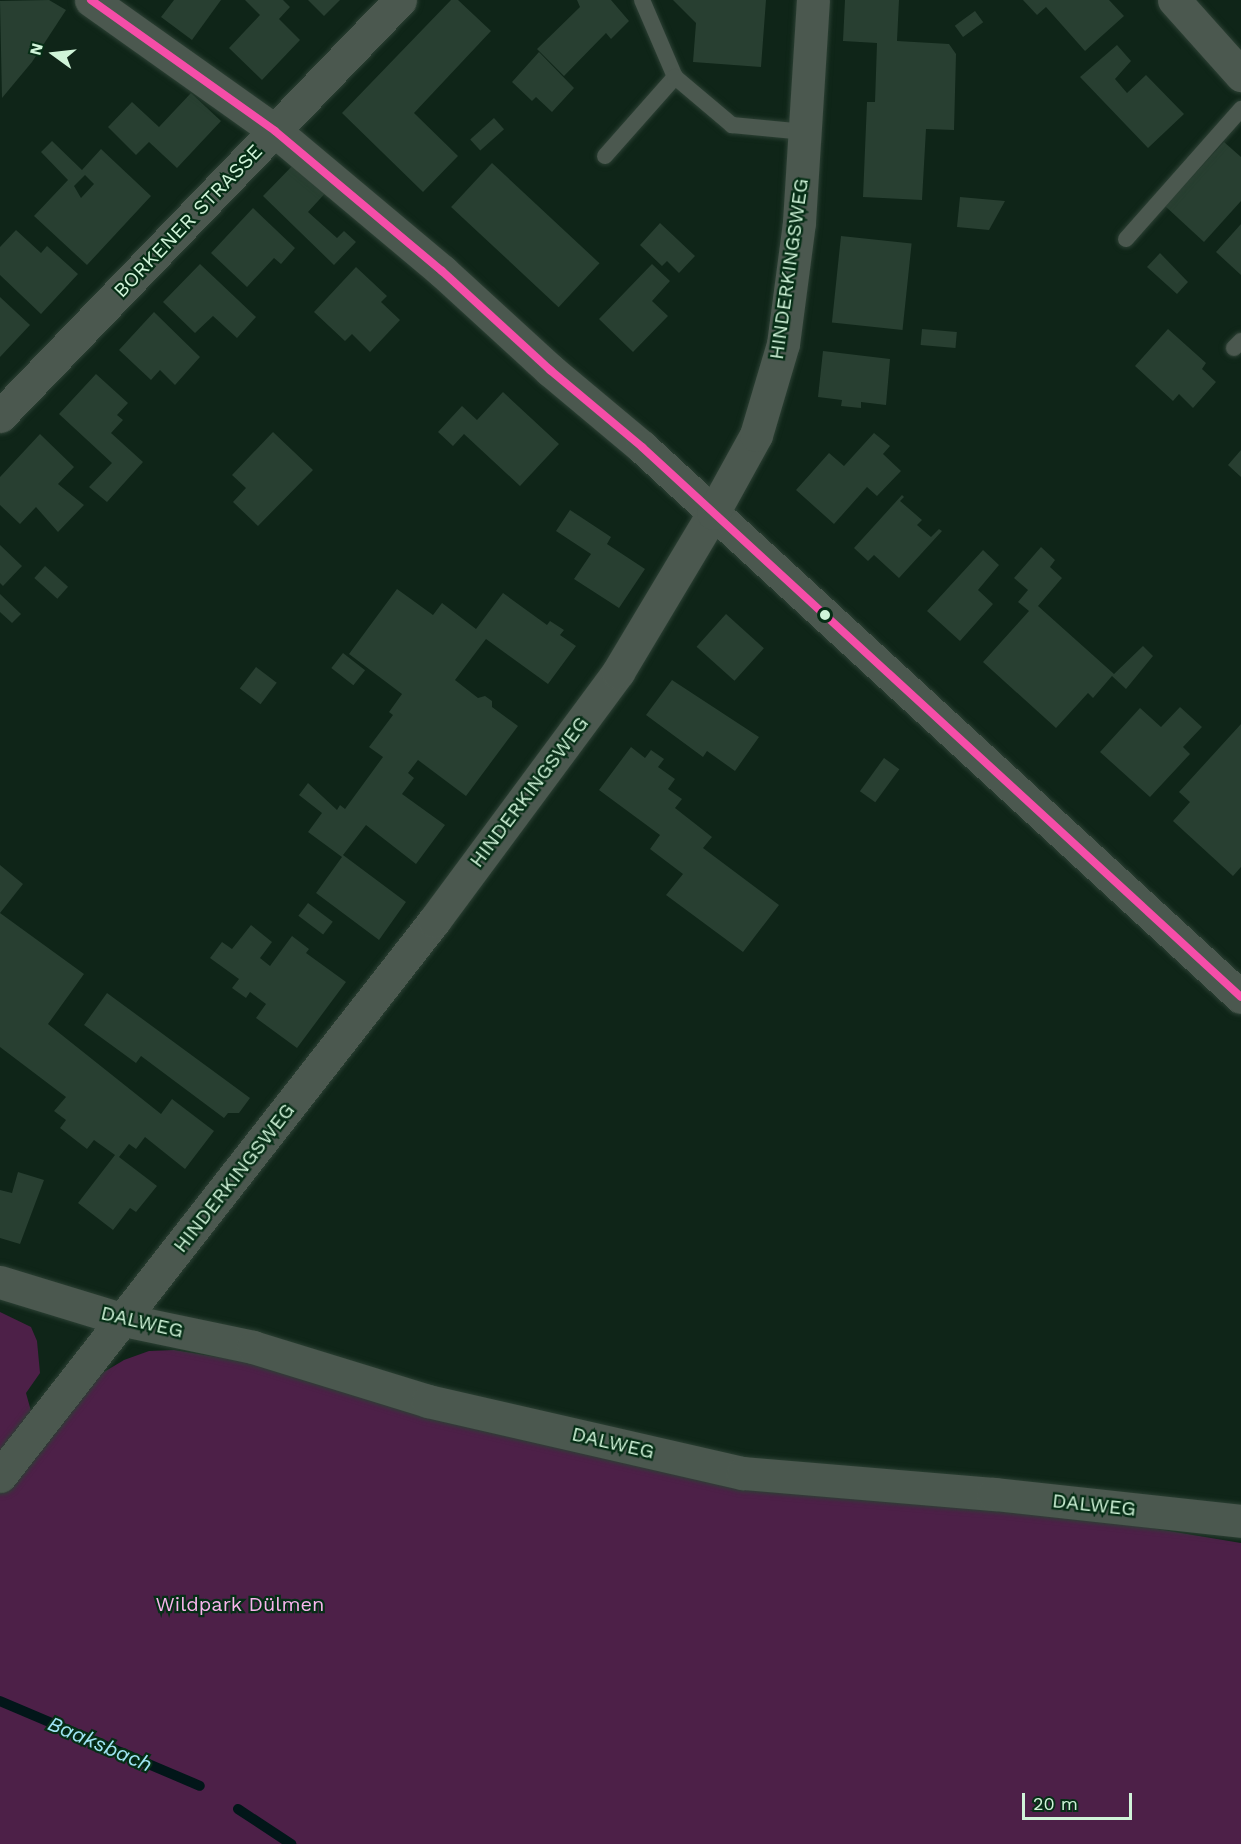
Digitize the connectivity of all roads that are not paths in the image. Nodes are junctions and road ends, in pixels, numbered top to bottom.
1 (91, 0) edge
2 (400, 0) edge
3 (642, 0) edge
4 (813, 0) edge
5 (1174, 0) edge
6 (1241, 75) edge
7 (675, 76) junction
8 (1241, 109) edge
9 (275, 131) junction
10 (805, 132) junction
11 (604, 156) dead end
12 (1126, 239) dead end
13 (0, 416) edge
14 (713, 513) junction
15 (1241, 997) edge
16 (0, 1282) edge
17 (124, 1320) junction
18 (0, 1476) edge
19 (1241, 1521) edge

1 - 9 street
2 - 9 street, BORKENER STRASSE
3 - 7 lane
4 - 10 street, HINDERKINGSWEG
5 - 6 street
7 - 10 lane
7 - 11 lane
8 - 12 lane
9 - 13 street, BORKENER STRASSE
9 - 14 street
10 - 14 street, HINDERKINGSWEG
14 - 15 street
14 - 17 street, HINDERKINGSWEG
16 - 17 street, DALWEG
17 - 18 street, HINDERKINGSWEG
17 - 19 street, DALWEG

